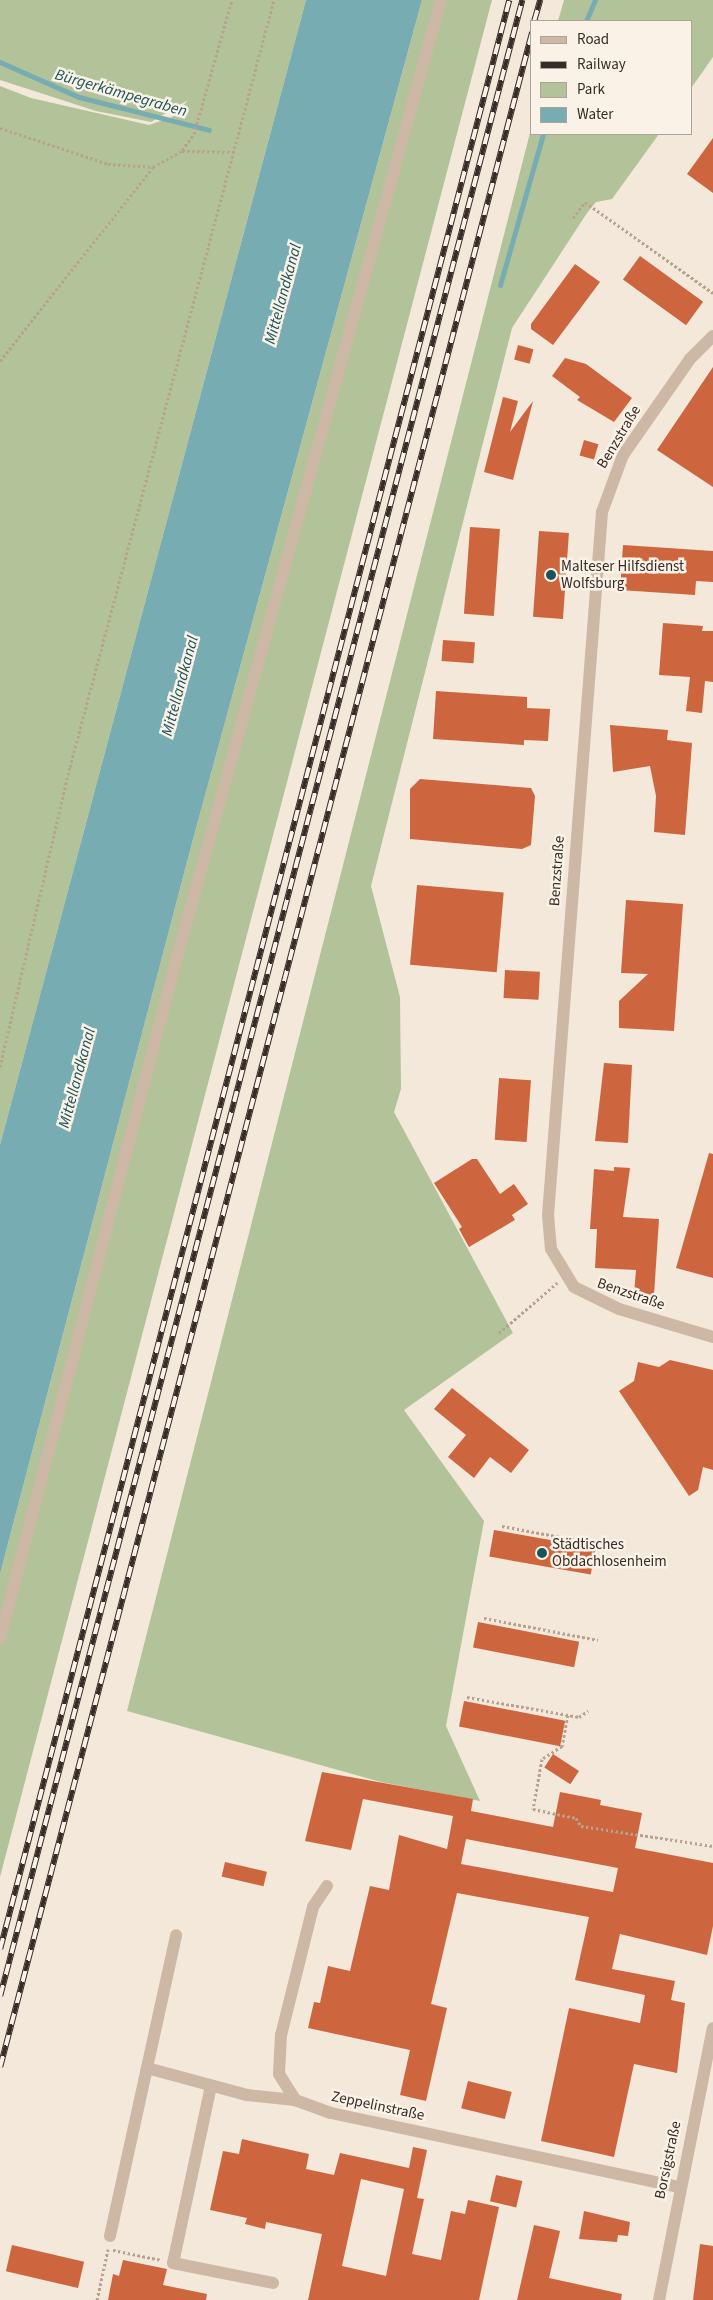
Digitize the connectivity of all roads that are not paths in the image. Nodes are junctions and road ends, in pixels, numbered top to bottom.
1 (441, 0) edge
2 (713, 336) edge
3 (713, 1337) edge
4 (0, 1639) edge
5 (327, 1886) dead end
6 (176, 1935) dead end
7 (713, 2028) edge
8 (147, 2068) junction
9 (211, 2086) junction
10 (295, 2100) junction
11 (678, 2187) junction
12 (110, 2236) road end
13 (273, 2283) dead end
14 (659, 2300) edge

1 - 4 street
2 - 3 street, Benzstraße
5 - 10 street
6 - 8 street
7 - 11 street, Borsigstraße
8 - 9 street, Zeppelinstraße
8 - 12 street
9 - 10 street, Zeppelinstraße
9 - 13 street
10 - 11 street, Zeppelinstraße
11 - 14 street, Borsigstraße

